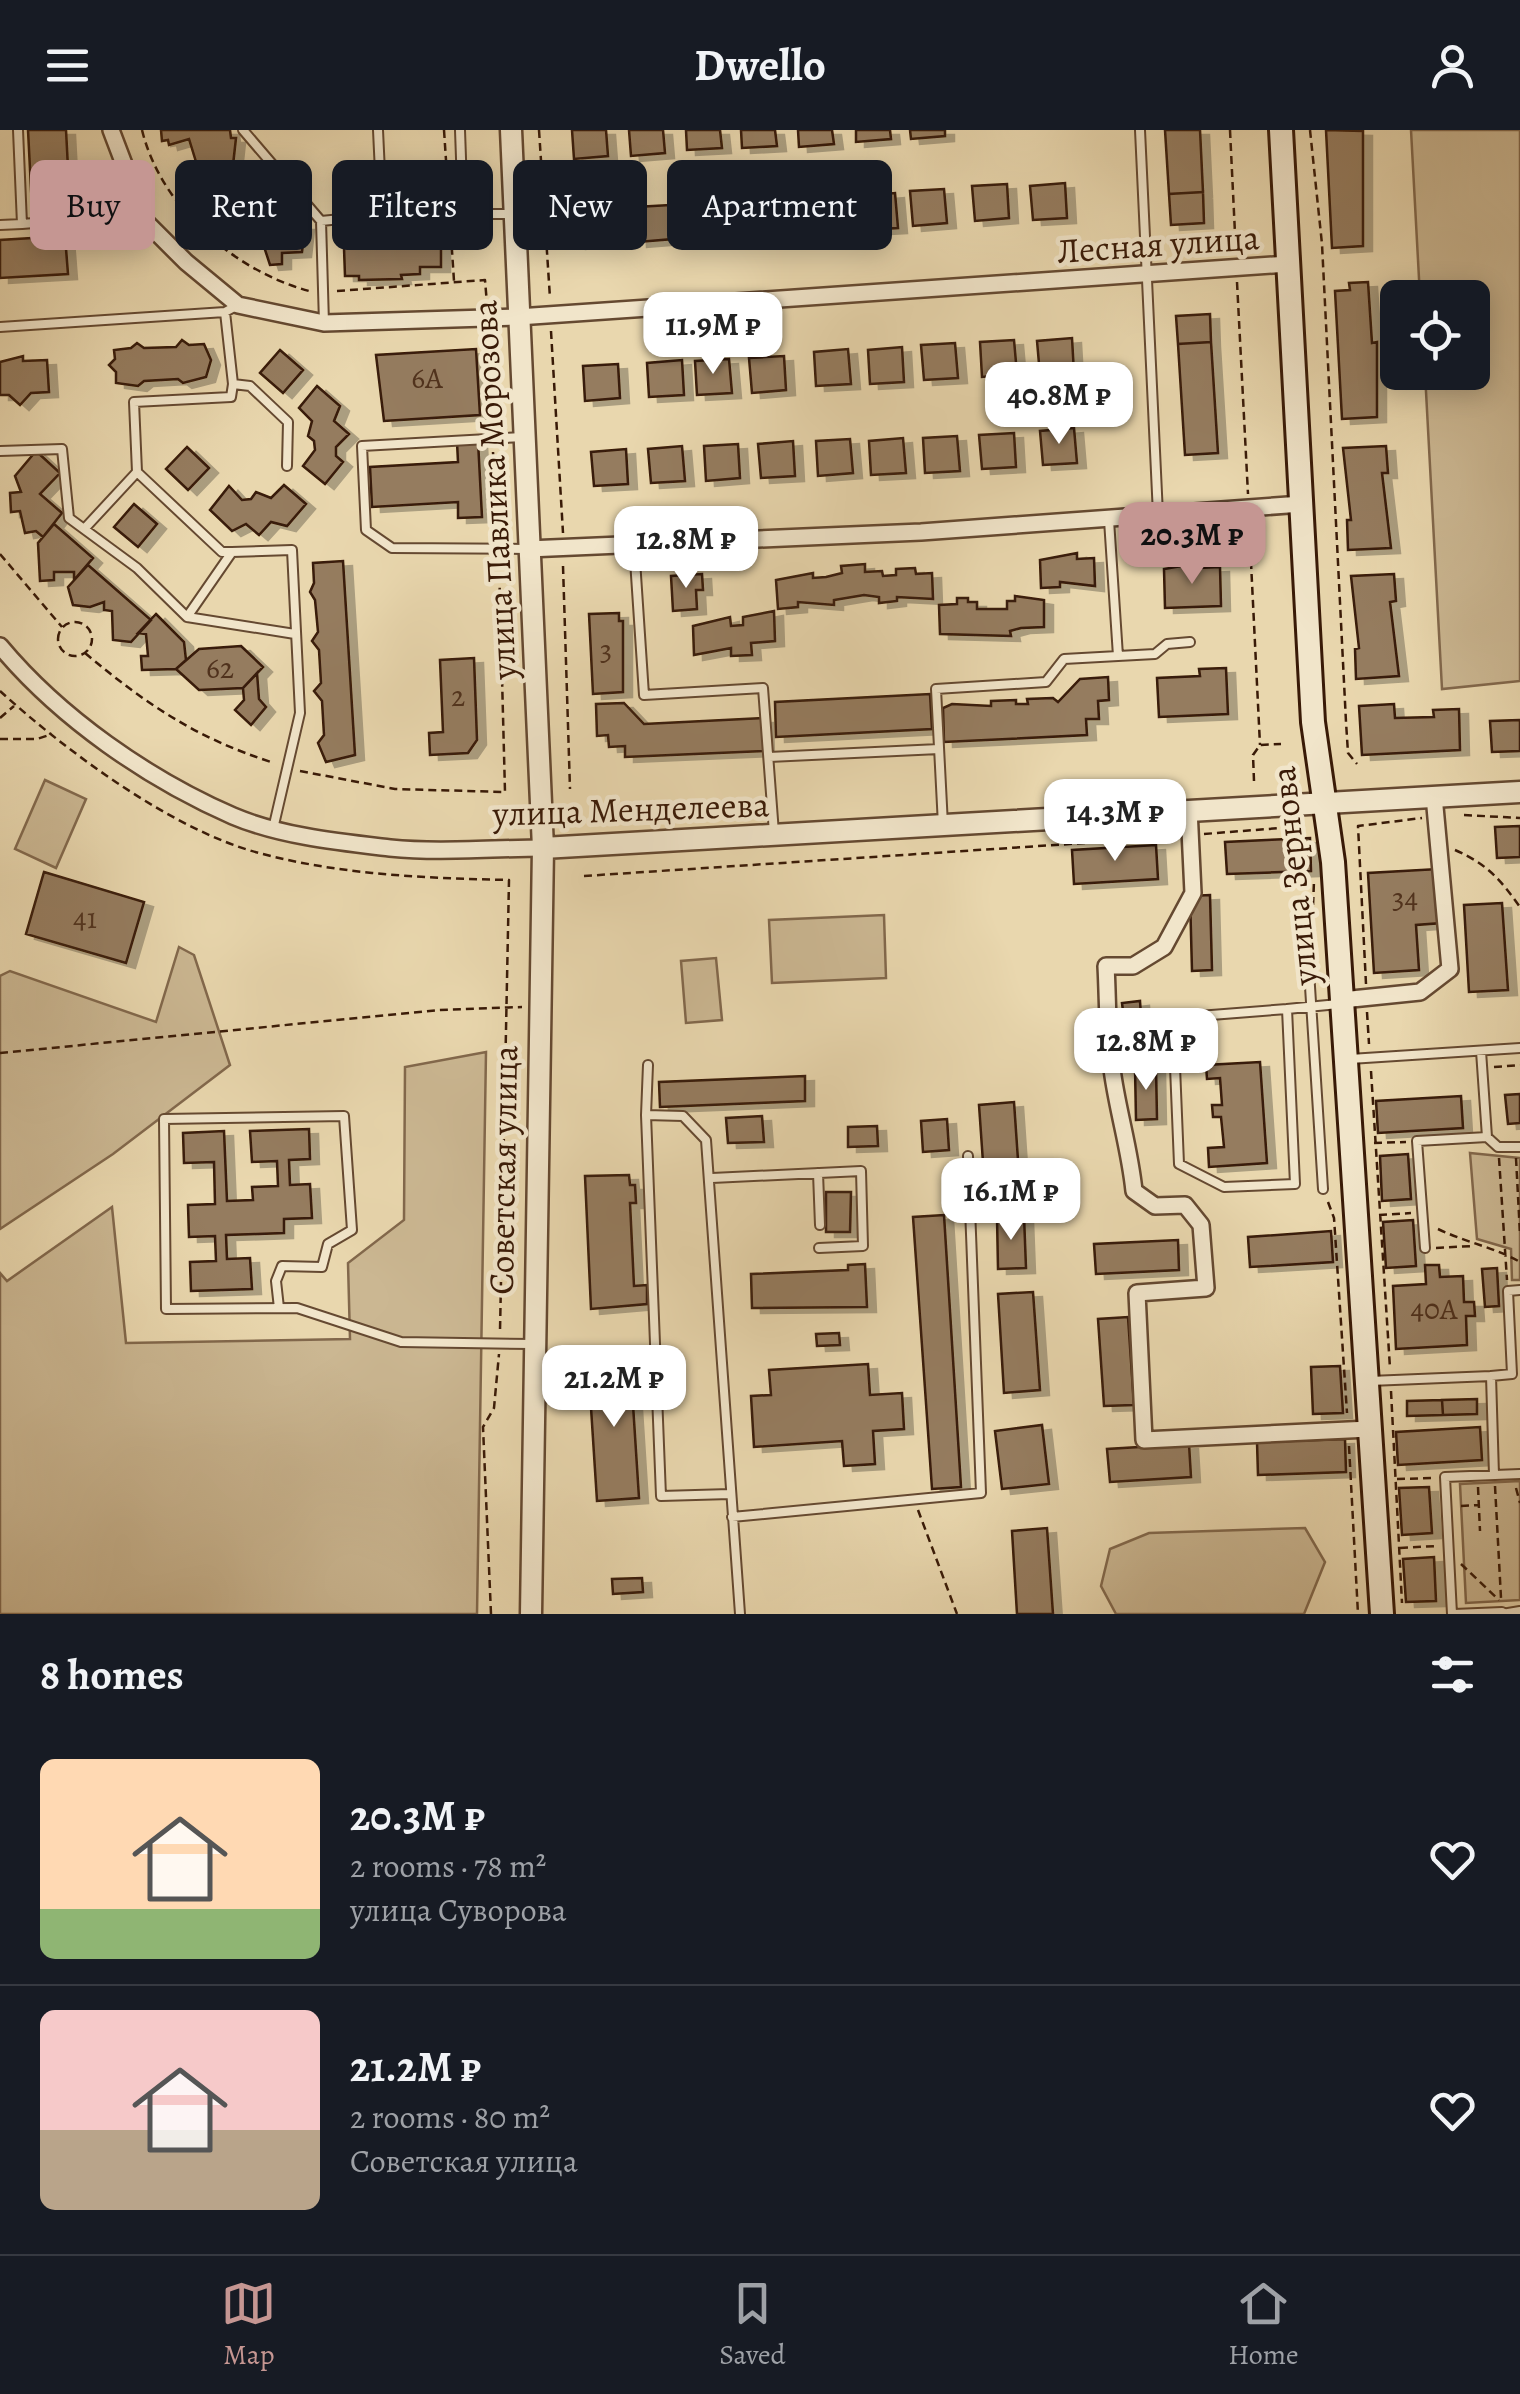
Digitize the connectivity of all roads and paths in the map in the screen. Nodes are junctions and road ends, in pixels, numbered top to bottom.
1 (18, 130) edge
2 (110, 130) edge
3 (142, 130) edge
4 (243, 130) edge
5 (378, 130) edge
6 (444, 130) edge
7 (460, 130) edge
8 (511, 130) edge
9 (539, 130) edge
10 (1140, 130) edge
11 (1230, 130) edge
12 (1281, 130) edge
13 (1310, 130) edge
14 (121, 160) edge
15 (513, 186) edge
16 (513, 214) edge
17 (321, 221) junction
18 (30, 223) edge
19 (22, 224) junction
20 (0, 225) edge
21 (155, 228) edge
22 (515, 250) edge
23 (1288, 264) junction
24 (1236, 268) junction
25 (1144, 276) junction
26 (454, 283) junction
27 (323, 291) junction
28 (232, 308) junction
29 (551, 314) junction
30 (518, 317) junction
31 (488, 318) junction
32 (324, 323) junction
33 (0, 328) edge
34 (233, 384) junction
35 (523, 437) junction
36 (492, 439) junction
37 (0, 451) edge
38 (287, 466) dead end
39 (137, 472) junction
40 (1302, 504) junction
41 (1248, 509) junction
42 (1158, 517) junction
43 (1110, 520) junction
44 (86, 527) junction
45 (634, 544) junction
46 (564, 548) junction
47 (499, 549) junction
48 (528, 550) junction
49 (232, 552) junction
50 (0, 554) edge
51 (188, 617) junction
52 (63, 628) junction
53 (296, 634) junction
54 (1190, 642) dead end
55 (0, 646) edge
56 (1118, 656) junction
57 (15, 705) dead end
58 (0, 718) edge
59 (52, 734) dead end
60 (0, 739) edge
61 (1281, 744) dead end
62 (1260, 745) junction
63 (940, 749) junction
64 (770, 757) junction
65 (1357, 764) dead end
66 (1254, 782) dead end
67 (570, 789) dead end
68 (505, 792) dead end
69 (1520, 792) edge
70 (1434, 796) junction
71 (1324, 802) junction
72 (1189, 809) junction
73 (943, 825) junction
74 (1313, 826) dead end
75 (1358, 826) dead end
76 (272, 829) junction
77 (774, 836) junction
78 (1190, 836) junction
79 (1440, 844) junction
80 (543, 848) junction
81 (1316, 870) dead end
82 (584, 876) dead end
83 (510, 880) dead end
84 (1520, 907) edge
85 (1309, 971) joint
86 (1367, 997) junction
87 (1342, 1002) junction
88 (506, 1007) junction
89 (1312, 1007) junction
90 (538, 1008) junction
91 (1287, 1009) junction
92 (1520, 1048) edge
93 (1482, 1052) junction
94 (0, 1053) edge
95 (1358, 1059) junction
96 (648, 1065) dead end
97 (1520, 1065) edge
98 (1482, 1067) junction
99 (646, 1115) junction
100 (1487, 1136) junction
101 (1417, 1141) junction
102 (1374, 1144) junction
103 (1498, 1147) junction
104 (1518, 1147) edge
105 (968, 1156) dead end
106 (1518, 1169) edge
107 (818, 1173) junction
108 (712, 1178) junction
109 (1323, 1189) joint
110 (1422, 1212) junction
111 (1519, 1212) edge
112 (1379, 1214) junction
113 (1423, 1222) junction
114 (820, 1224) dead end
115 (1520, 1226) edge
116 (1520, 1234) edge
117 (1474, 1246) junction
118 (819, 1248) dead end
119 (1425, 1248) joint
120 (1505, 1253) junction
121 (1520, 1262) edge
122 (1520, 1290) edge
123 (1508, 1291) junction
124 (279, 1308) junction
125 (500, 1342) junction
126 (532, 1344) junction
127 (1491, 1376) junction
128 (1391, 1380) junction
129 (1366, 1381) junction
130 (1359, 1429) junction
131 (1507, 1474) junction
132 (1520, 1474) edge
133 (1494, 1475) junction
134 (1478, 1476) junction
135 (1445, 1477) junction
136 (1396, 1480) junction
137 (730, 1494) junction
138 (1520, 1494) edge
139 (914, 1499) junction
140 (1520, 1503) edge
141 (1479, 1504) junction
142 (1447, 1506) junction
143 (732, 1517) junction
144 (1480, 1530) dead end
145 (1399, 1548) junction
146 (1449, 1550) junction
147 (1502, 1609) edge
148 (1520, 1610) edge
149 (491, 1614) edge
150 (530, 1614) edge
151 (740, 1614) edge
152 (957, 1614) edge
153 (1358, 1614) edge
154 (1382, 1614) edge
155 (1402, 1614) edge
156 (1453, 1614) edge

1 - 19 lane
2 - 14 street, Лесная улица
3 - 27 path
4 - 17 lane
5 - 17 lane
6 - 26 path
7 - 16 lane
8 - 15 street, улица Павлика Морозова
9 - 29 path
10 - 25 lane
11 - 24 path
12 - 23 main road, улица Зернова
13 - 65 path
17 - 27 lane
18 - 19 lane
19 - 20 lane
21 - 28 street, Лесная улица
22 - 30 street, улица Павлика Морозова
23 - 24 street, Лесная улица
23 - 40 main road, улица Зернова
24 - 25 street, Лесная улица
24 - 41 path
25 - 29 street, Лесная улица
25 - 42 lane
26 - 27 path
26 - 31 path
27 - 32 lane
28 - 32 street, Лесная улица
28 - 33 lane
28 - 34 lane
29 - 30 street, Лесная улица
29 - 46 path
30 - 31 street, Лесная улица
30 - 35 street, улица Павлика Морозова
31 - 32 street, Лесная улица
31 - 36 path
34 - 38 lane
34 - 39 lane
35 - 36 lane
35 - 48 street, улица Павлика Морозова
36 - 47 path
36 - 47 lane
37 - 44 lane
39 - 44 lane
39 - 49 lane
40 - 41 street
40 - 71 main road, улица Зернова
41 - 42 street
41 - 62 path
42 - 43 street
43 - 45 street
43 - 56 lane
44 - 51 lane
45 - 46 street
45 - 64 lane
46 - 48 street
46 - 67 path
47 - 48 lane
47 - 68 path
48 - 80 street, улица Павлика Морозова
49 - 51 lane
49 - 53 lane
50 - 52 path
51 - 53 lane
52 - 52 path
53 - 76 lane
54 - 56 lane
55 - 76 street, улица Менделеева
56 - 63 lane
57 - 58 path
59 - 60 path
61 - 62 path
62 - 66 path
63 - 64 lane
63 - 73 lane
64 - 77 lane
69 - 70 street, улица Менделеева
70 - 71 street, улица Менделеева
70 - 79 street
71 - 72 street, улица Менделеева
71 - 87 main road, улица Зернова
72 - 73 street, улица Менделеева
72 - 78 street
73 - 77 street, улица Менделеева
74 - 78 path
75 - 86 path
76 - 80 street, улица Менделеева
77 - 80 street, улица Менделеева
78 - 82 path
78 - 130 street
79 - 84 path
79 - 86 street
80 - 90 street, Советская улица
81 - 85 path
83 - 88 path
85 - 89 lane
86 - 87 street
86 - 95 path
87 - 89 lane
87 - 95 main road, улица Зернова
88 - 90 path
88 - 94 path
88 - 125 path
89 - 91 lane
89 - 109 lane
90 - 126 street, Советская улица
91 - 91 lane
92 - 93 lane
93 - 95 lane
93 - 98 lane
95 - 102 path
95 - 129 main road, улица Зернова
96 - 99 lane
97 - 98 path
98 - 100 lane
99 - 108 lane
99 - 137 lane
100 - 101 lane
100 - 103 lane
101 - 102 path
101 - 110 lane
102 - 112 path
103 - 104 lane
103 - 120 path
104 - 106 path
105 - 139 lane
106 - 111 path
107 - 108 lane
107 - 114 lane
107 - 118 lane
108 - 137 lane
109 - 130 path
110 - 112 path
110 - 113 lane
111 - 115 path
112 - 128 path
113 - 117 path
113 - 119 lane
115 - 116 path
117 - 119 path
117 - 120 path
120 - 121 path
120 - 123 path
122 - 123 lane
123 - 127 lane
124 - 124 lane
124 - 125 lane
125 - 126 lane
125 - 149 path
126 - 150 street, Советская улица
127 - 128 lane
127 - 133 lane
128 - 129 lane
128 - 136 path
129 - 130 main road, улица Зернова
130 - 153 path
130 - 154 main road, улица Зернова
131 - 132 lane
131 - 133 lane
131 - 138 path
133 - 134 lane
133 - 147 path
134 - 135 lane
134 - 141 path
135 - 136 path
135 - 142 lane
136 - 145 path
137 - 143 lane
138 - 140 path
139 - 143 lane
139 - 152 path
141 - 142 path
141 - 144 path
142 - 146 lane
143 - 151 lane
145 - 146 path
145 - 155 path
146 - 147 path
146 - 156 lane
147 - 148 lane
147 - 156 lane

